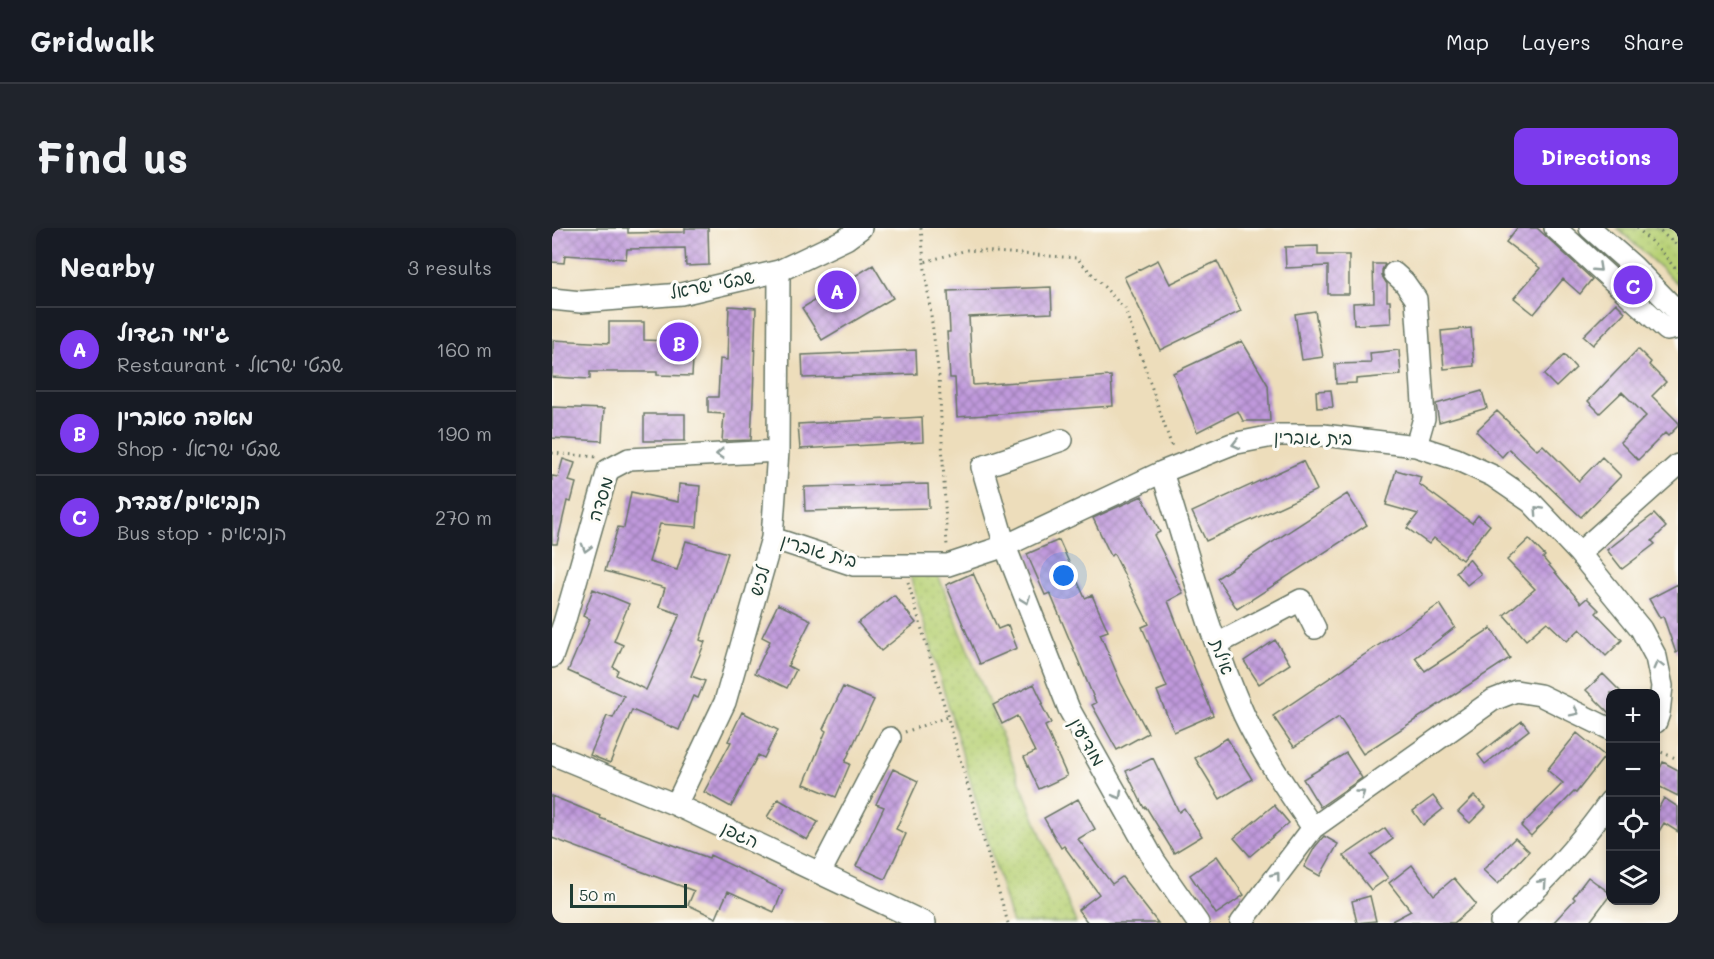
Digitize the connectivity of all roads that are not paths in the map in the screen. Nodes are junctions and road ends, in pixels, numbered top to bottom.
1 (861, 228) edge
2 (1555, 228) edge
3 (1590, 228) edge
4 (779, 271) junction
5 (1394, 273) dead end
6 (552, 299) edge
7 (1678, 312) edge
8 (1678, 328) edge
9 (1062, 440) dead end
10 (1416, 446) junction
11 (778, 452) junction
12 (1678, 465) edge
13 (1170, 469) junction
14 (772, 538) junction
15 (1005, 546) junction
16 (1579, 553) junction
17 (1315, 628) dead end
18 (1217, 644) junction
19 (552, 657) edge
20 (1660, 704) edge
21 (1606, 727) edge
22 (890, 738) road end
23 (552, 754) edge
24 (676, 805) junction
25 (1606, 808) edge
26 (1313, 828) junction
27 (820, 873) junction
28 (925, 923) edge
29 (1198, 923) edge
30 (1241, 923) edge
31 (1501, 923) edge

1 - 4 street, שבטי ישראל
2 -> 8 street
3 - 7 street
4 - 6 street, שבטי ישראל
4 - 11 street, לכיש
5 - 10 street
9 - 15 street, מודיעין
10 -> 13 street, בית גוברין
16 -> 10 street, בית גוברין
11 - 14 street, לכיש
11 -> 19 street, מסדה
12 - 16 street
13 - 15 street, בית גוברין
13 - 18 street, אילת
14 - 15 street, בית גוברין
14 - 24 street, לכיש
15 -> 29 street, מודיעין
20 -> 16 street, בית גוברין
17 - 18 street
18 - 26 street, אילת
26 -> 21 street
22 - 27 street
23 - 24 street, הגפן
24 - 27 street, הגפן
31 -> 25 street
30 -> 26 street
27 - 28 street, הגפן

